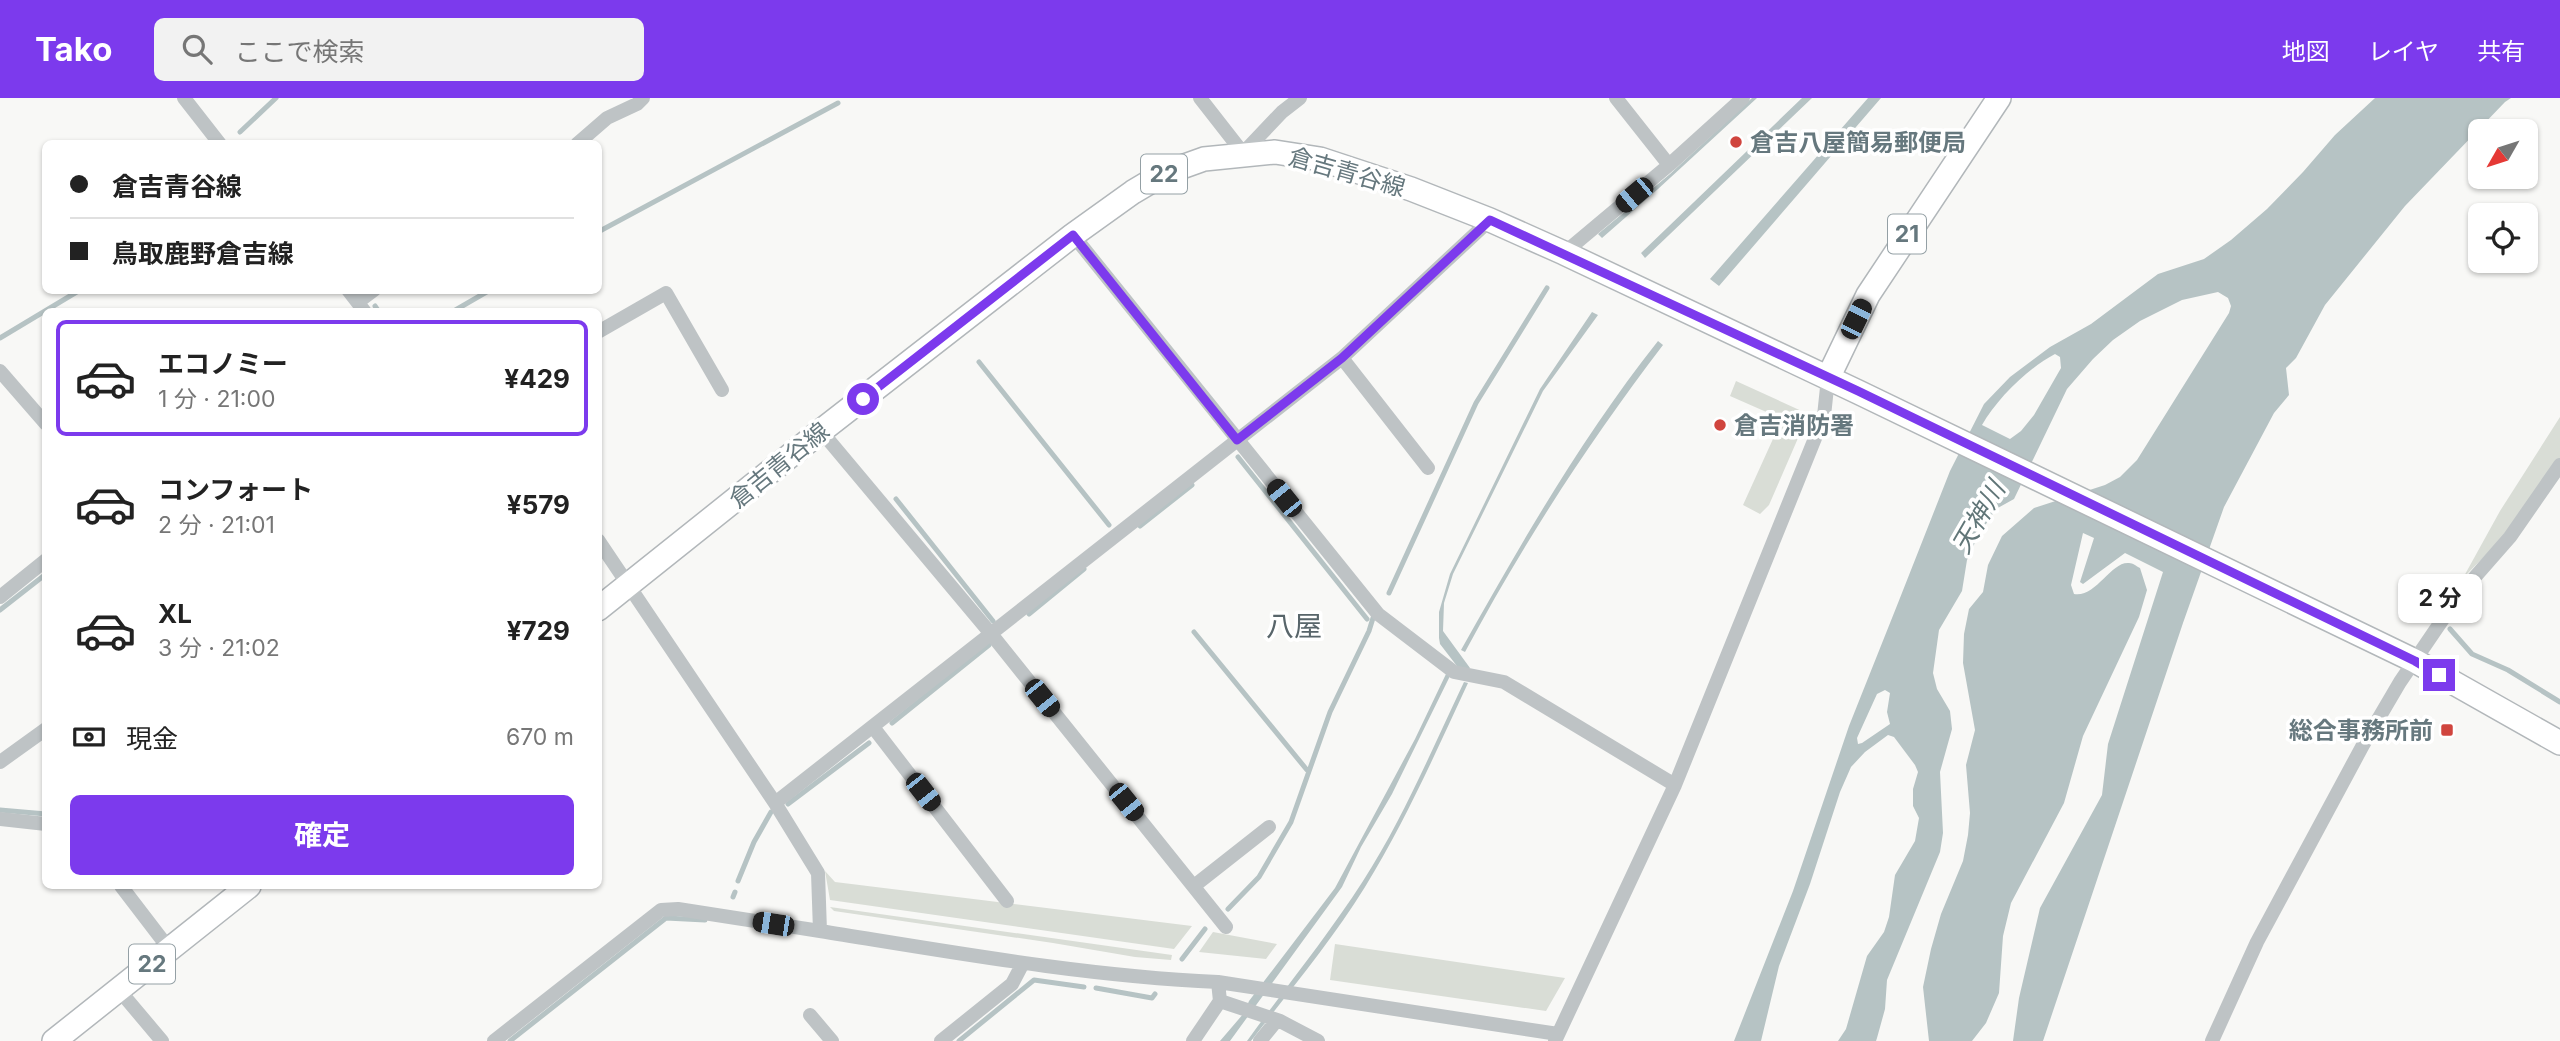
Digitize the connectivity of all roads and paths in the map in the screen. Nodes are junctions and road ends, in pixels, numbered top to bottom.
1 (184, 98) edge
2 (643, 98) edge
3 (1200, 98) edge
4 (1300, 98) edge
5 (1616, 98) edge
6 (1743, 98) edge
7 (1999, 98) edge
8 (217, 140) edge
9 (582, 140) edge
10 (1243, 153) junction
11 (1669, 165) junction
12 (1490, 220) junction
13 (1073, 235) junction
14 (1564, 253) junction
15 (602, 330) edge
16 (1342, 358) junction
17 (0, 371) edge
18 (1828, 378) junction
19 (722, 390) dead end
20 (42, 420) edge
21 (821, 431) junction
22 (1237, 440) junction
23 (2560, 465) edge
24 (1428, 468) dead end
25 (602, 546) edge
26 (42, 563) edge
27 (629, 585) junction
28 (0, 597) edge
29 (602, 606) edge
30 (992, 635) junction
31 (2409, 658) junction
32 (873, 727) junction
33 (42, 732) edge
34 (2560, 743) edge
35 (0, 762) edge
36 (1675, 785) junction
37 (775, 803) junction
38 (0, 819) edge
39 (42, 824) edge
40 (1269, 827) dead end
41 (1194, 886) junction
42 (123, 889) edge
43 (245, 889) edge
44 (1007, 901) dead end
45 (1226, 927) dead end
46 (820, 931) junction
47 (170, 950) junction
48 (1023, 962) junction
49 (1218, 982) junction
50 (119, 990) junction
51 (1220, 1001) junction
52 (810, 1015) dead end
53 (1277, 1020) junction
54 (1557, 1038) edge
55 (54, 1041) edge
56 (162, 1041) edge
57 (494, 1041) edge
58 (832, 1041) edge
59 (941, 1041) edge
60 (1193, 1041) edge
61 (1260, 1041) edge
62 (1318, 1041) edge
63 (2212, 1041) edge

1 - 8 street
2 - 9 street
3 - 10 street
4 - 10 street
5 - 11 street
6 - 11 street
7 - 18 main road, 21
10 - 12 main road, 倉吉青谷線 / 22
10 - 13 main road, 倉吉青谷線 / 22
11 - 14 street
12 - 14 main road, 倉吉青谷線 / 22
12 - 16 street
13 - 21 main road, 倉吉青谷線 / 22
13 - 22 street
14 - 18 main road, 倉吉青谷線 / 22
15 - 19 street
16 - 22 street
16 - 24 street
17 - 20 street
18 - 31 main road, 倉吉青谷線
18 - 36 street
21 - 27 main road, 倉吉青谷線 / 22
21 - 30 street
22 - 30 street
22 - 36 street
23 - 31 street
25 - 27 street
26 - 28 street
27 - 29 main road, 倉吉青谷線 / 22
27 - 37 street
30 - 32 street
30 - 41 street
31 - 34 main road, 倉吉青谷線
31 - 63 street
32 - 37 street
32 - 44 street
33 - 35 street
36 - 54 street
37 - 46 street
38 - 39 street
40 - 41 street
41 - 45 street
42 - 47 street
43 - 47 main road, 22
46 - 48 street
46 - 57 street
47 - 50 main road, 22
48 - 49 street
48 - 59 street
49 - 51 street
49 - 54 street
50 - 55 main road, 22
50 - 56 street
51 - 53 street
51 - 60 street
52 - 58 street
53 - 61 street
53 - 62 street

